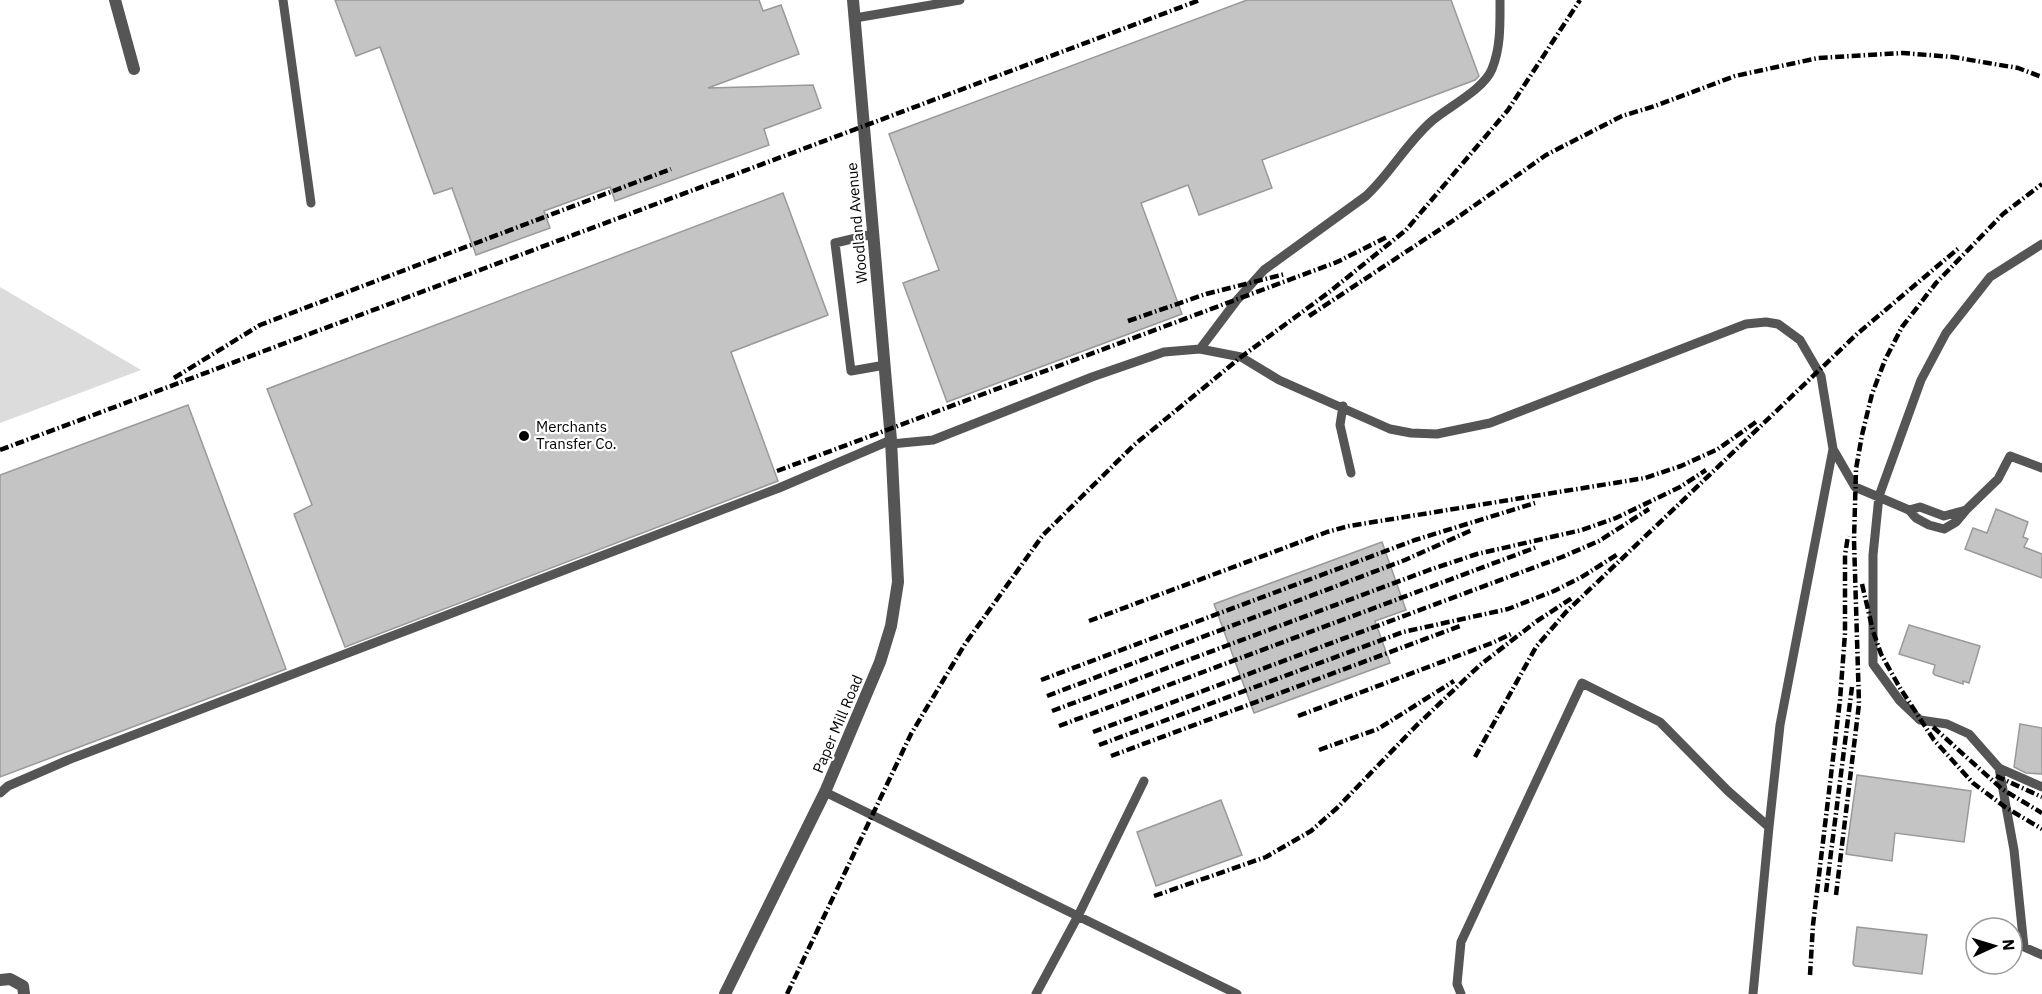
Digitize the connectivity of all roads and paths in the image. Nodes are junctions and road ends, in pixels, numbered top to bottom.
1 (116, 0) edge
2 (283, 0) edge
3 (853, 0) edge
4 (960, 0) edge
5 (1500, 0) edge
6 (855, 18) junction
7 (134, 69) dead end
8 (311, 203) dead end
9 (873, 234) junction
10 (2042, 244) edge
11 (1200, 349) junction
12 (885, 365) junction
13 (1342, 406) junction
14 (891, 442) junction
15 (1833, 449) junction
16 (2042, 468) edge
17 (1351, 473) dead end
18 (1879, 496) junction
19 (1999, 768) junction
20 (1144, 781) dead end
21 (2042, 787) edge
22 (825, 792) junction
23 (0, 793) edge
24 (1768, 827) junction
25 (1078, 916) junction
26 (2042, 955) edge
27 (0, 980) edge
28 (23, 990) edge
29 (725, 994) edge
30 (1036, 994) edge
31 (1237, 994) edge
32 (1461, 994) edge
33 (1753, 994) edge

1 - 7 street
2 - 8 lane
3 - 6 street, Woodland Avenue
4 - 6 lane
5 - 11 lane
6 - 9 street, Woodland Avenue
9 - 12 street, Woodland Avenue
9 - 12 lane
10 - 18 lane
11 - 13 lane
11 - 14 lane
12 - 14 street, Woodland Avenue
13 - 15 lane
13 - 17 lane
14 - 22 street, Paper Mill Road
14 - 23 lane
15 - 18 lane
15 - 24 lane
16 - 18 lane
18 - 19 lane
19 - 21 lane
19 - 26 lane
20 - 25 lane
22 - 25 lane
22 - 29 street, Paper Mill Road
24 - 32 lane
24 - 33 lane
25 - 30 lane
25 - 31 lane
27 - 28 street

